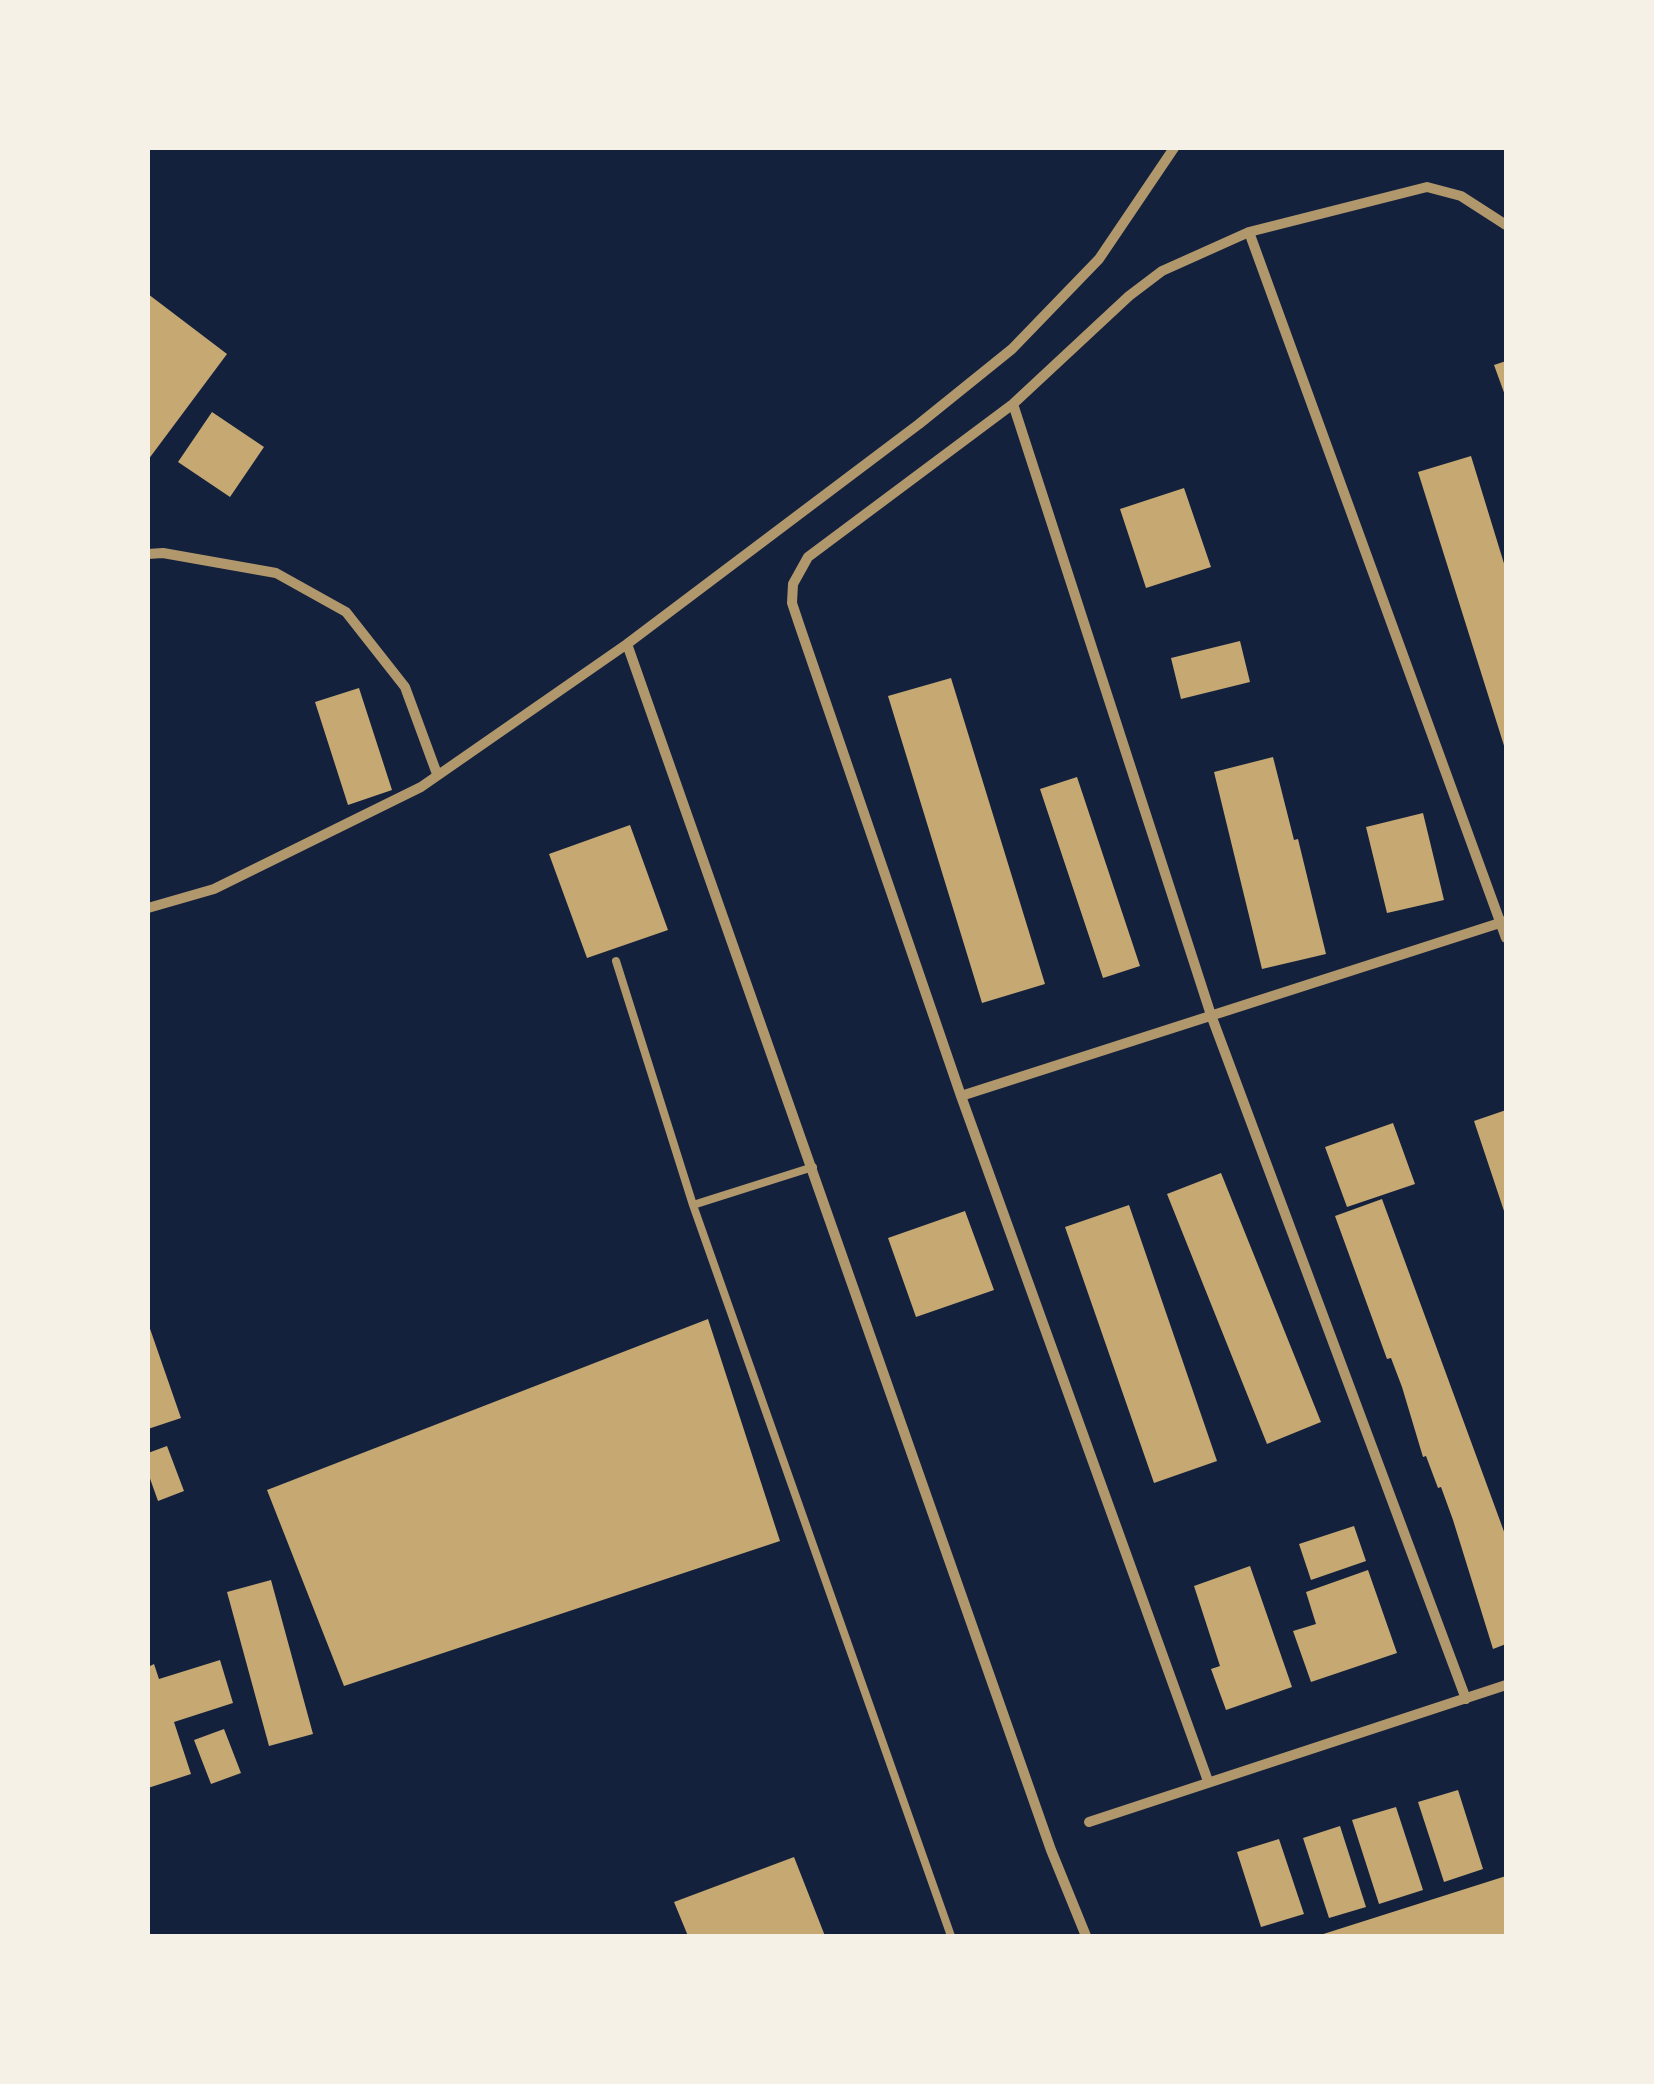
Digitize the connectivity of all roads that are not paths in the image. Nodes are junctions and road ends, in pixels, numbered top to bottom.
1 (1174, 148) edge
2 (1506, 224) edge
3 (1249, 232) junction
4 (1013, 404) junction
5 (148, 554) edge
6 (627, 644) junction
7 (437, 774) junction
8 (148, 908) edge
9 (1504, 922) edge
10 (1506, 938) edge
11 (616, 962) dead end
12 (1211, 1014) junction
13 (961, 1096) junction
14 (813, 1167) junction
15 (692, 1205) junction
16 (1506, 1685) edge
17 (1466, 1699) junction
18 (1208, 1781) junction
19 (1090, 1822) dead end
20 (952, 1936) edge
21 (1086, 1936) edge

1 - 6 street
2 - 3 street
3 - 4 street
3 - 9 street
4 - 12 street
4 - 13 street
5 - 7 street
6 - 7 street
6 - 14 street
7 - 8 street
9 - 10 street
9 - 12 street
11 - 15 lane
12 - 13 street
12 - 17 street
13 - 18 street
14 - 15 lane
14 - 21 street
15 - 20 lane
16 - 17 street
17 - 18 street
18 - 19 street

